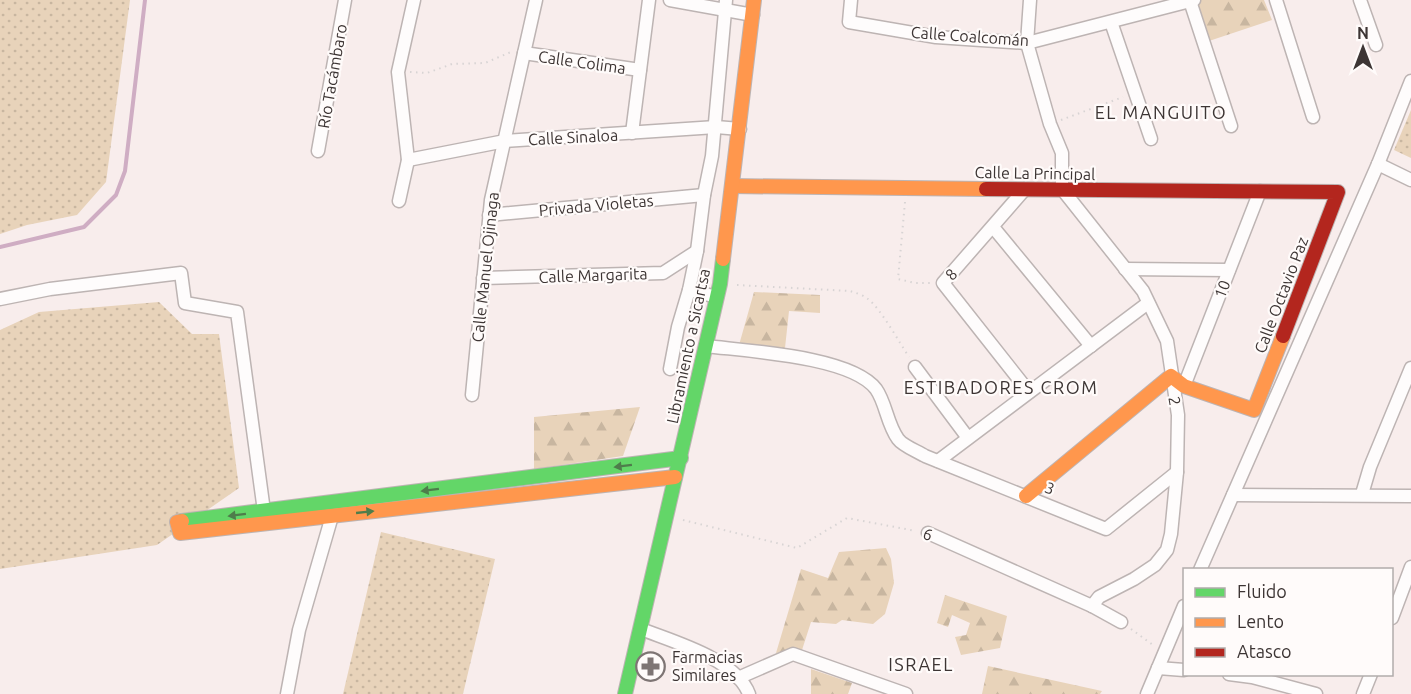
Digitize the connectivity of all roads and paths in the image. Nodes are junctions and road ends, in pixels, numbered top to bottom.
1 (345, 0) edge
2 (414, 0) edge
3 (536, 0) edge
4 (649, 0) edge
5 (670, 0) edge
6 (754, 0) edge
7 (851, 0) edge
8 (1030, 0) edge
9 (1276, 0) edge
10 (1360, 0) edge
11 (1192, 1) edge
12 (726, 5) edge
13 (753, 15) junction
14 (1112, 22) junction
15 (1027, 43) junction
16 (1376, 45) dead end
17 (524, 54) junction
18 (640, 70) junction
19 (398, 72) junction
20 (1411, 81) edge
21 (1135, 93) junction
22 (1312, 117) dead end
23 (1050, 124) junction
24 (1231, 126) dead end
25 (716, 127) junction
26 (740, 129) junction
27 (632, 133) junction
28 (1151, 139) dead end
29 (505, 141) junction
30 (318, 151) dead end
31 (408, 160) junction
32 (1378, 164) junction
33 (1411, 180) edge
34 (732, 186) junction
35 (906, 188) junction
36 (1025, 189) junction
37 (1062, 189) junction
38 (1260, 191) junction
39 (1338, 192) joint
40 (704, 195) junction
41 (399, 201) dead end
42 (489, 215) junction
43 (993, 227) junction
44 (697, 251) junction
45 (1125, 269) junction
46 (1229, 270) junction
47 (483, 278) junction
48 (943, 283) junction
49 (689, 290) junction
50 (719, 291) junction
51 (0, 299) edge
52 (1148, 303) junction
53 (706, 346) junction
54 (1091, 346) junction
55 (915, 367) joint
56 (1411, 368) edge
57 (670, 369) dead end
58 (1171, 376) junction
59 (1184, 386) junction
60 (1029, 392) junction
61 (472, 395) dead end
62 (968, 438) junction
63 (681, 458) junction
64 (938, 461) junction
65 (1177, 472) junction
66 (675, 477) junction
67 (1362, 494) junction
68 (1233, 495) junction
69 (1026, 496) junction
70 (1411, 496) edge
71 (264, 511) junction
72 (332, 516) junction
73 (666, 516) junction
74 (928, 533) joint
75 (1411, 567) edge
76 (1201, 568) edge
77 (1401, 596) edge
78 (1092, 606) junction
79 (1183, 611) edge
80 (1393, 616) edge
81 (1121, 622) joint
82 (641, 629) junction
83 (1158, 668) junction
84 (1183, 670) edge
85 (1240, 676) edge
86 (1371, 676) edge
87 (738, 678) junction
88 (287, 694) edge
89 (625, 694) edge
90 (749, 694) edge
91 (906, 694) edge
92 (1148, 694) edge
93 (1316, 694) edge
94 (1363, 694) edge

1 - 30 street, Río Tacámbaro
2 - 19 street
3 - 17 street, Calle Manuel Ojinaga
4 - 18 street
5 - 12 street
6 - 13 street, Libramiento a Sicartsa
7 - 15 street, Calle Coalcomán
8 - 15 street
9 - 22 street
10 - 16 street
11 - 14 street, Calle Coalcomán
11 - 24 street
12 - 13 street
12 - 25 street
13 - 26 street, Libramiento a Sicartsa
14 - 15 street, Calle Coalcomán
14 - 21 street
15 - 23 street
17 - 18 street, Calle Colima
17 - 19 path
17 - 29 street, Calle Manuel Ojinaga
18 - 27 street
19 - 31 street
20 - 32 street
21 - 23 path
21 - 28 street
23 - 37 street
25 - 26 street, Calle Sinaloa
25 - 27 street, Calle Sinaloa
25 - 40 street
26 - 34 street, Libramiento a Sicartsa
27 - 29 street, Calle Sinaloa
29 - 31 street, Calle Sinaloa
29 - 42 street, Calle Manuel Ojinaga
31 - 41 street
32 - 33 street
32 - 68 street
34 - 35 street, Calle La Principal
34 - 50 street, Libramiento a Sicartsa
35 - 36 street, Calle La Principal
35 - 48 path, 8
36 - 37 street, Calle La Principal
36 - 43 street, 8
37 - 38 street, Calle La Principal
37 - 45 street, 2
38 - 39 street, Calle La Principal
38 - 46 street, 10
39 - 59 street, Calle Octavio Paz
40 - 42 street, Privada Violetas
40 - 44 street
42 - 47 street, Calle Manuel Ojinaga
43 - 48 street, 8
43 - 54 street
44 - 47 street, Calle Margarita
44 - 49 street
45 - 46 street
45 - 52 street, 2
46 - 59 street, 10
47 - 61 street, Calle Manuel Ojinaga
48 - 60 street
49 - 50 street
49 - 57 street
50 - 53 street, Libramiento a Sicartsa
50 - 55 path
51 - 71 street
52 - 54 street
52 - 58 street, 2
53 - 63 street, Libramiento a Sicartsa
53 - 64 street, 3
54 - 60 street
55 - 62 street
56 - 67 street
58 - 59 street
58 - 65 street, 2
58 - 69 street
60 - 62 street
62 - 64 street
63 - 66 street, Libramiento a Sicartsa
63 -> 71 street
64 - 69 street, 3
65 - 69 street, 3
65 - 78 street, 2
72 -> 66 street
66 - 73 street, Libramiento a Sicartsa
67 - 68 street
67 - 70 street
68 - 76 street
71 -> 72 street
72 - 88 street
73 - 74 path, 6
73 - 82 street, Libramiento a Sicartsa
74 - 78 street, 6
75 - 77 street
77 - 80 street
78 - 81 street, 6
79 - 83 street
81 - 83 path
82 - 87 street
82 - 89 street, Libramiento a Sicartsa
83 - 84 street
83 - 92 street
85 - 93 street
86 - 94 street
87 - 90 street
87 - 91 street

